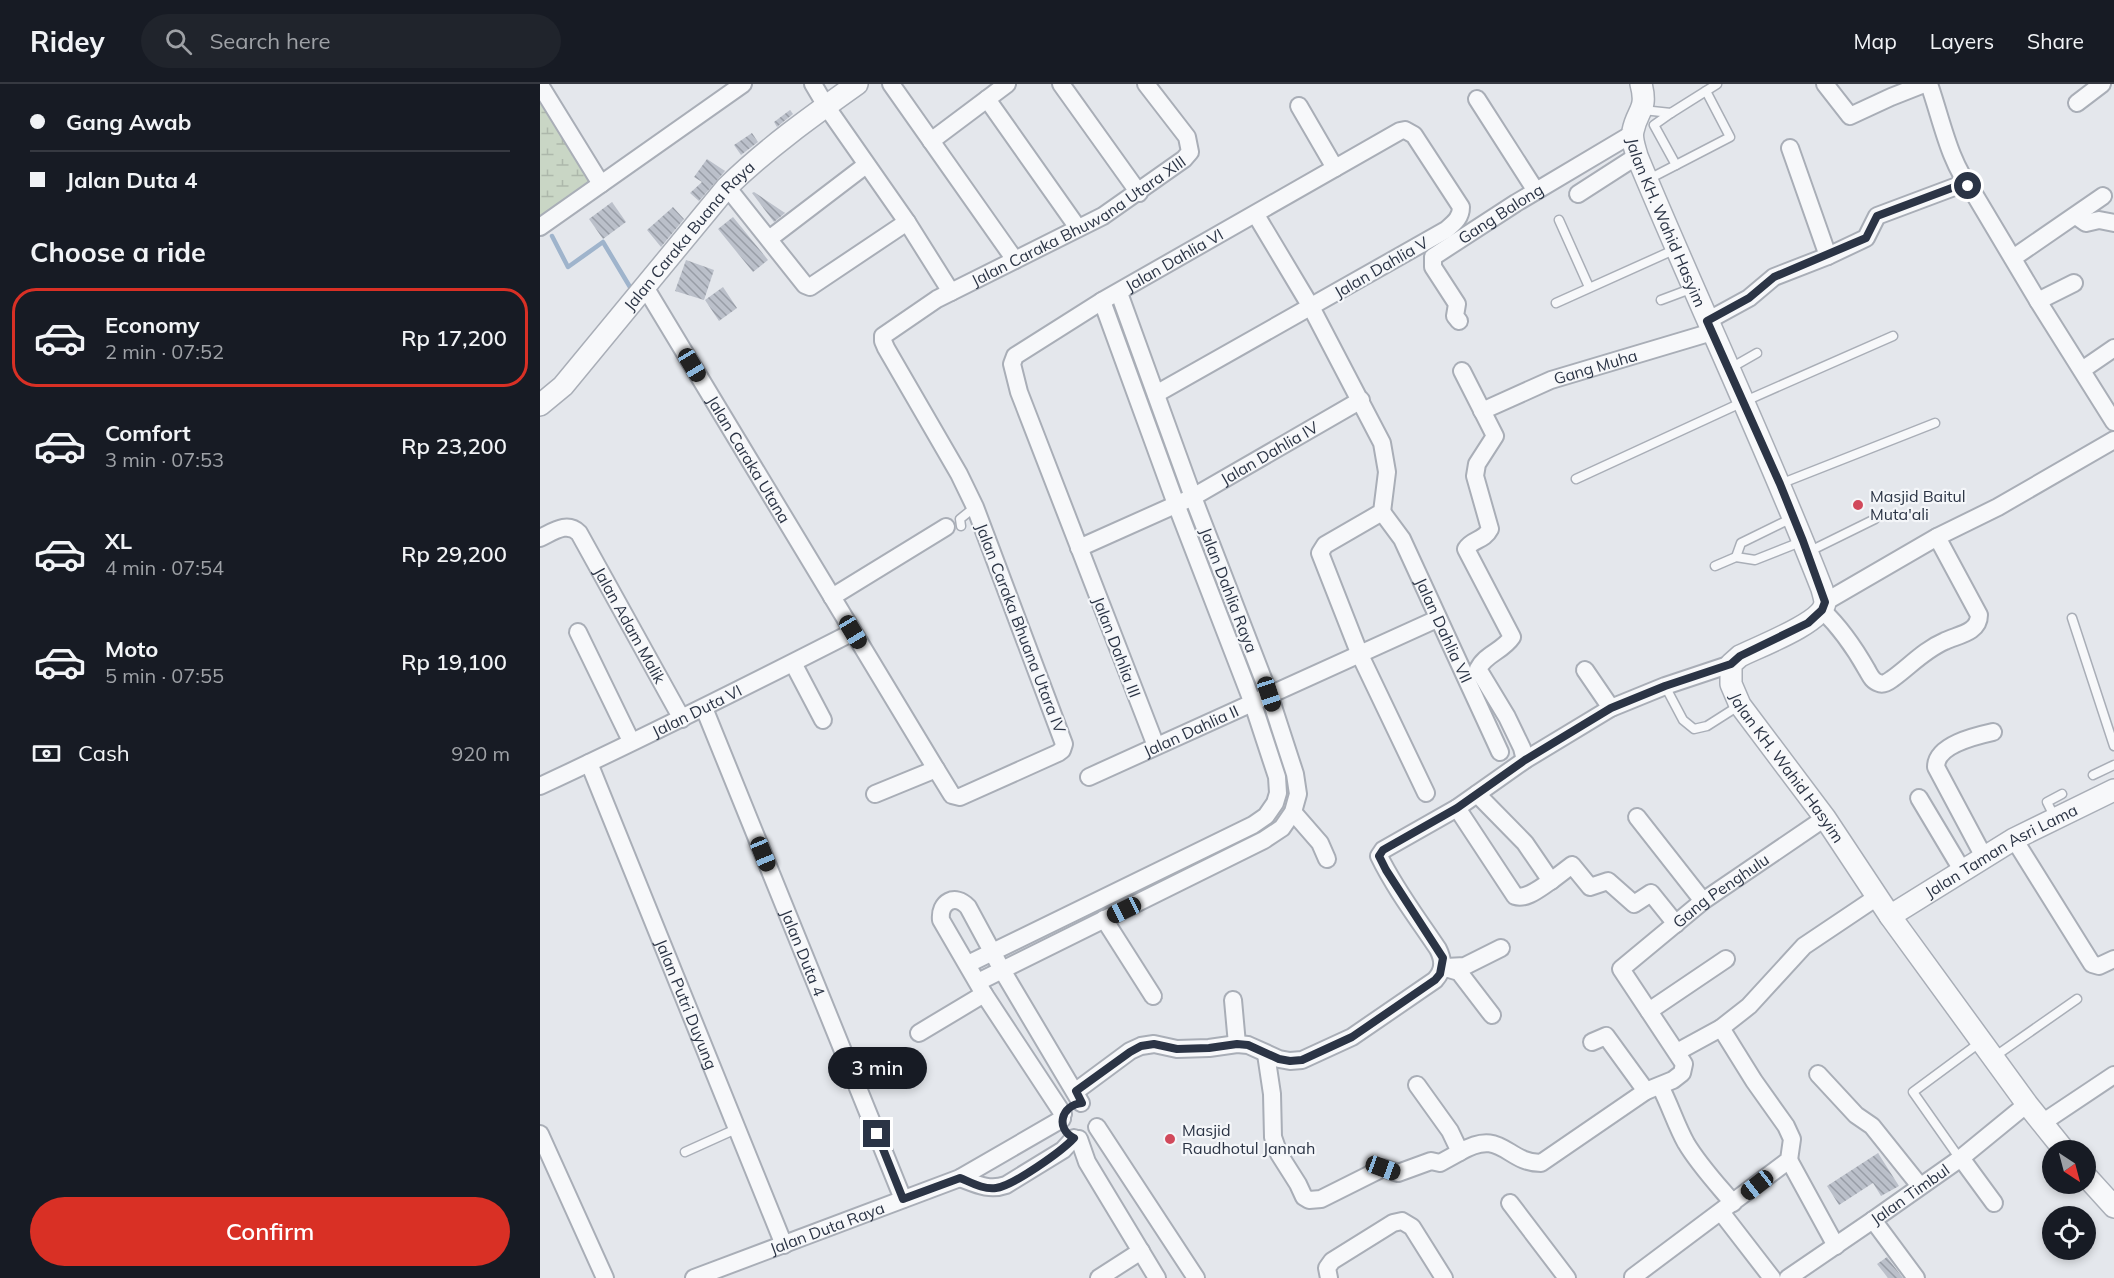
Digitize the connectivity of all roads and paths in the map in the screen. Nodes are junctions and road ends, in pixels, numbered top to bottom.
1 (743, 84) edge
2 (813, 84) edge
3 (857, 84) edge
4 (891, 84) edge
5 (1007, 84) edge
6 (1061, 84) edge
7 (1146, 84) edge
8 (1641, 84) edge
9 (1718, 84) edge
10 (1824, 84) edge
11 (1924, 84) edge
12 (1929, 84) edge
13 (2102, 84) edge
14 (546, 87) edge
15 (1706, 91) junction
16 (987, 99) junction
17 (1477, 99) dead end
18 (2077, 103) dead end
19 (826, 106) junction
20 (1299, 106) dead end
21 (1643, 110) junction
22 (1671, 113) junction
23 (1632, 134) junction
24 (1414, 135) joint
25 (931, 141) junction
26 (1790, 148) dead end
27 (1637, 156) junction
28 (866, 165) junction
29 (1676, 165) junction
30 (1335, 168) junction
31 (1647, 180) junction
32 (1965, 183) junction
33 (601, 184) junction
34 (727, 187) junction
35 (1536, 190) junction
36 (1139, 193) junction
37 (1578, 194) dead end
38 (2103, 196) dead end
39 (1256, 215) junction
40 (2076, 216) junction
41 (1559, 220) dead end
42 (907, 222) junction
43 (2114, 223) edge
44 (540, 227) edge
45 (1078, 228) junction
46 (769, 240) junction
47 (1676, 249) junction
48 (1828, 256) junction
49 (2013, 258) junction
50 (1016, 260) junction
51 (2074, 283) dead end
52 (1589, 287) junction
53 (1694, 287) junction
54 (951, 292) junction
55 (1119, 292) junction
56 (636, 298) junction
57 (1661, 300) dead end
58 (1102, 301) junction
59 (2038, 301) junction
60 (1556, 303) dead end
61 (1311, 307) junction
62 (1459, 321) dead end
63 (1710, 327) junction
64 (1893, 336) dead end
65 (2114, 348) edge
66 (1757, 352) dead end
67 (1015, 356) joint
68 (1728, 369) junction
69 (2082, 370) junction
70 (1462, 371) dead end
71 (1156, 394) junction
72 (1361, 400) junction
73 (1743, 402) junction
74 (540, 405) edge
75 (1482, 411) junction
76 (2114, 422) edge
77 (1935, 423) dead end
78 (2114, 440) edge
79 (1576, 479) dead end
80 (1780, 484) junction
81 (1193, 497) junction
82 (1176, 504) junction
83 (975, 507) junction
84 (1382, 512) junction
85 (1793, 517) junction
86 (1875, 519) dead end
87 (953, 526) joint
88 (1937, 537) junction
89 (540, 538) edge
90 (1806, 546) junction
91 (1079, 548) junction
92 (1736, 557) junction
93 (1715, 566) dead end
94 (832, 597) junction
95 (1824, 606) junction
96 (2072, 618) dead end
97 (1437, 619) junction
98 (578, 632) dead end
99 (853, 632) junction
100 (1360, 655) junction
101 (793, 663) junction
102 (1731, 664) junction
103 (1585, 670) dead end
104 (1665, 686) junction
105 (1269, 694) junction
106 (1252, 701) junction
107 (1740, 705) junction
108 (704, 708) junction
109 (1611, 708) junction
110 (682, 719) junction
111 (823, 720) dead end
112 (1993, 732) dead end
113 (631, 741) junction
114 (1156, 746) junction
115 (2114, 746) edge
116 (1500, 752) dead end
117 (1525, 760) junction
118 (589, 763) junction
119 (2114, 765) edge
120 (936, 769) junction
121 (2093, 776) dead end
122 (1089, 777) dead end
123 (540, 786) edge
124 (2114, 790) edge
125 (1426, 793) dead end
126 (875, 794) dead end
127 (1477, 794) junction
128 (2062, 794) dead end
129 (1919, 798) dead end
130 (1457, 808) junction
131 (1293, 812) junction
132 (1637, 817) dead end
133 (1825, 818) junction
134 (2055, 818) junction
135 (2014, 839) junction
136 (1984, 856) junction
137 (1327, 859) dead end
138 (1962, 870) junction
139 (1551, 881) junction
140 (1877, 897) junction
141 (1703, 901) junction
142 (1890, 916) junction
143 (1104, 920) junction
144 (1676, 924) junction
145 (1501, 948) dead end
146 (991, 951) junction
147 (1726, 959) dead end
148 (2114, 959) edge
149 (968, 964) junction
150 (1442, 967) junction
151 (1002, 970) junction
152 (981, 988) junction
153 (1153, 996) dead end
154 (2078, 999) dead end
155 (1233, 1000) dead end
156 (1649, 1011) junction
157 (1492, 1016) dead end
158 (1721, 1028) junction
159 (919, 1033) dead end
160 (1592, 1042) dead end
161 (1237, 1044) junction
162 (1988, 1049) junction
163 (1677, 1052) junction
164 (1266, 1054) junction
165 (1818, 1074) dead end
166 (2114, 1075) edge
167 (1417, 1085) dead end
168 (1653, 1089) junction
169 (1079, 1097) junction
170 (2027, 1104) junction
171 (1063, 1116) junction
172 (2042, 1123) junction
173 (1097, 1127) junction
174 (736, 1129) junction
175 (540, 1134) edge
176 (1077, 1139) junction
177 (2056, 1140) edge
178 (685, 1152) dead end
179 (1460, 1152) junction
180 (1960, 1158) junction
181 (1790, 1160) junction
182 (960, 1178) junction
183 (1920, 1186) junction
184 (2096, 1187) edge
185 (914, 1195) junction
186 (1510, 1203) dead end
187 (1994, 1203) dead end
188 (2114, 1207) edge
189 (1727, 1208) junction
190 (1874, 1221) junction
191 (784, 1245) junction
192 (1836, 1246) junction
193 (1141, 1251) junction
194 (1633, 1277) edge
195 (605, 1278) edge
196 (694, 1278) edge
197 (1099, 1278) edge
198 (1157, 1278) edge
199 (1196, 1278) edge
200 (1329, 1278) edge
201 (1444, 1278) edge
202 (1567, 1278) edge
203 (1772, 1278) edge
204 (1788, 1278) edge
205 (1916, 1278) edge

1 - 33 street
2 - 19 street
3 - 19 street, Jalan Caraka Buana Raya
4 - 25 street
5 - 16 street
6 - 36 street
7 - 36 street, Jalan Caraka Bhuwana Utara XIII
8 - 21 street, Jalan KH. Wahid Hasyim
9 - 15 lane
10 - 11 street
12 - 32 street
13 - 18 street
14 - 33 street
15 - 22 lane
15 - 29 lane
16 - 25 street
16 - 45 street
17 - 35 street
19 - 28 street
19 - 34 street, Jalan Caraka Buana Raya
20 - 30 street
21 - 22 lane
21 - 23 street, Jalan KH. Wahid Hasyim
22 - 29 lane
23 - 27 street, Jalan KH. Wahid Hasyim
23 - 35 street, Gang Balong
24 - 30 street, Jalan Dahlia VI
24 - 61 street, Jalan Dahlia V
25 - 50 street
26 - 48 street
27 - 31 street, Jalan KH. Wahid Hasyim
27 - 37 street
28 - 42 street
28 - 46 street
29 - 31 lane
30 - 39 street, Jalan Dahlia VI
31 - 47 street, Jalan KH. Wahid Hasyim
32 - 48 street, Gang Muha
32 - 49 street
33 - 44 street
34 - 46 street
34 - 56 street, Jalan Caraka Buana Raya
35 - 62 street, Gang Balong
36 - 45 street, Jalan Caraka Bhuwana Utara XIII
38 - 40 street
39 - 55 street, Jalan Dahlia VI
39 - 61 street
40 - 43 street
40 - 49 street
41 - 52 lane
42 - 46 street
42 - 54 street
45 - 50 street, Jalan Caraka Bhuwana Utara XIII
47 - 52 lane
47 - 53 street, Jalan KH. Wahid Hasyim
48 - 63 street, Gang Muha
49 - 59 street
50 - 54 street, Jalan Caraka Bhuwana Utara XIII
51 - 59 street
52 - 60 lane
53 - 57 lane
53 - 63 street, Jalan KH. Wahid Hasyim
54 - 83 street, Jalan Caraka Bhuana Utara IV
55 - 58 street, Jalan Dahlia VI
55 - 71 street, Jalan Dahlia Raya
56 - 74 street, Jalan Caraka Buana Raya
56 - 94 street, Jalan Caraka Utana
58 - 67 street, Jalan Dahlia VI
58 - 82 street, Jalan Dahlia Raya
59 - 69 street
61 - 71 street
61 - 72 street
63 - 68 street, Jalan KH. Wahid Hasyim
63 - 75 street, Gang Muha
64 - 73 lane
65 - 69 street
66 - 68 lane
67 - 91 street, Jalan Dahlia III
68 - 73 street, Jalan KH. Wahid Hasyim
69 - 76 street
70 - 75 street
71 - 81 street, Jalan Dahlia Raya
72 - 81 street, Jalan Dahlia IV
72 - 84 street
73 - 79 lane
73 - 80 street, Jalan KH. Wahid Hasyim
75 - 117 street
77 - 80 lane
78 - 88 street
80 - 85 street, Jalan KH. Wahid Hasyim
81 - 82 street, Jalan Dahlia IV
81 - 105 street, Jalan Dahlia Raya
82 - 91 street
82 - 106 street, Jalan Dahlia Raya
83 - 87 lane
83 - 120 street, Jalan Caraka Bhuana Utara IV
84 - 97 street, Jalan Dahlia VII
84 - 100 street
85 - 90 street, Jalan KH. Wahid Hasyim
85 - 92 lane
86 - 90 lane
87 - 94 street
88 - 95 street
88 - 95 street
89 - 110 street, Jalan Adam Malik
90 - 92 lane
90 - 95 street, Jalan KH. Wahid Hasyim
91 - 114 street, Jalan Dahlia III
92 - 93 lane
94 - 99 street, Jalan Caraka Utana
95 - 102 street
96 - 115 lane
97 - 100 street, Jalan Dahlia II
97 - 116 street, Jalan Dahlia VII
98 - 113 street
99 - 101 street, Jalan Duta VI
99 - 120 street, Jalan Caraka Bhuana Utara IV
100 - 105 street, Jalan Dahlia II
100 - 125 street
101 - 108 street, Jalan Duta VI
101 - 111 street
102 - 104 street
102 - 107 street, Jalan KH. Wahid Hasyim
103 - 109 street
104 - 107 lane
104 - 109 street
105 - 106 street, Jalan Dahlia II
105 - 131 street, Jalan Dahlia Raya
106 - 114 street, Jalan Dahlia II
106 - 146 street, Jalan Dahlia Raya
107 - 133 street, Jalan KH. Wahid Hasyim
108 - 110 street, Jalan Duta VI
108 - 185 street, Jalan Duta 4
109 - 117 street
110 - 113 street, Jalan Duta VI
112 - 136 street
113 - 118 street, Jalan Duta VI
114 - 122 street, Jalan Dahlia II
117 - 127 street
118 - 123 street, Jalan Duta VI
118 - 174 street, Jalan Putri Duyung
119 - 121 lane
120 - 126 street
124 - 134 street, Jalan Taman Asri Lama
127 - 130 street
127 - 139 street
128 - 134 lane
129 - 138 street
130 - 139 street
130 - 150 street
131 - 137 street
131 - 143 street
132 - 141 street
133 - 140 street, Jalan KH. Wahid Hasyim
133 - 141 street, Gang Penghulu
134 - 135 street, Jalan Taman Asri Lama
135 - 136 street, Jalan Taman Asri Lama
135 - 148 street
136 - 138 street, Jalan Taman Asri Lama
138 - 142 street, Jalan Taman Asri Lama
139 - 144 street
140 - 142 street, Jalan KH. Wahid Hasyim
140 - 158 street
141 - 144 street, Gang Penghulu
142 - 162 street, Jalan KH. Wahid Hasyim
143 - 151 street
143 - 153 street
144 - 156 street, Gang Penghulu
145 - 150 street
146 - 149 street, Jalan Dahlia Raya
146 - 149 street
146 - 151 street
147 - 156 street
149 - 152 street
150 - 157 street
150 - 164 street
151 - 152 street
151 - 169 street
152 - 159 street
152 - 171 street
154 - 162 lane
155 - 161 street
156 - 163 street
158 - 163 street
158 - 181 street
160 - 168 street
161 - 164 street
161 - 169 street
162 - 170 street, Jalan KH. Wahid Hasyim
162 - 180 lane
163 - 168 street
164 - 179 street
165 - 183 street
166 - 172 street
167 - 179 street
168 - 179 street
168 - 189 street
169 - 171 street
169 - 173 street
170 - 172 street, Jalan KH. Wahid Hasyim
170 - 180 street, Jalan Timbul
171 - 176 street
171 - 182 street, Jalan Duta Raya
172 - 177 street, Jalan KH. Wahid Hasyim
173 - 176 street
173 - 199 street
174 - 178 lane
174 - 191 street, Jalan Putri Duyung
175 - 195 street
176 - 182 street
176 - 193 street
180 - 183 street, Jalan Timbul
180 - 187 street
181 - 189 street
181 - 192 street
182 - 185 street, Jalan Duta Raya
183 - 190 street, Jalan Timbul
184 - 188 street
185 - 191 street, Jalan Duta Raya
186 - 202 street
189 - 194 street
189 - 203 street
190 - 192 street, Jalan Timbul
190 - 205 street
191 - 196 street, Jalan Duta Raya
192 - 204 street, Jalan Timbul
193 - 197 street
193 - 198 street
200 - 201 street

